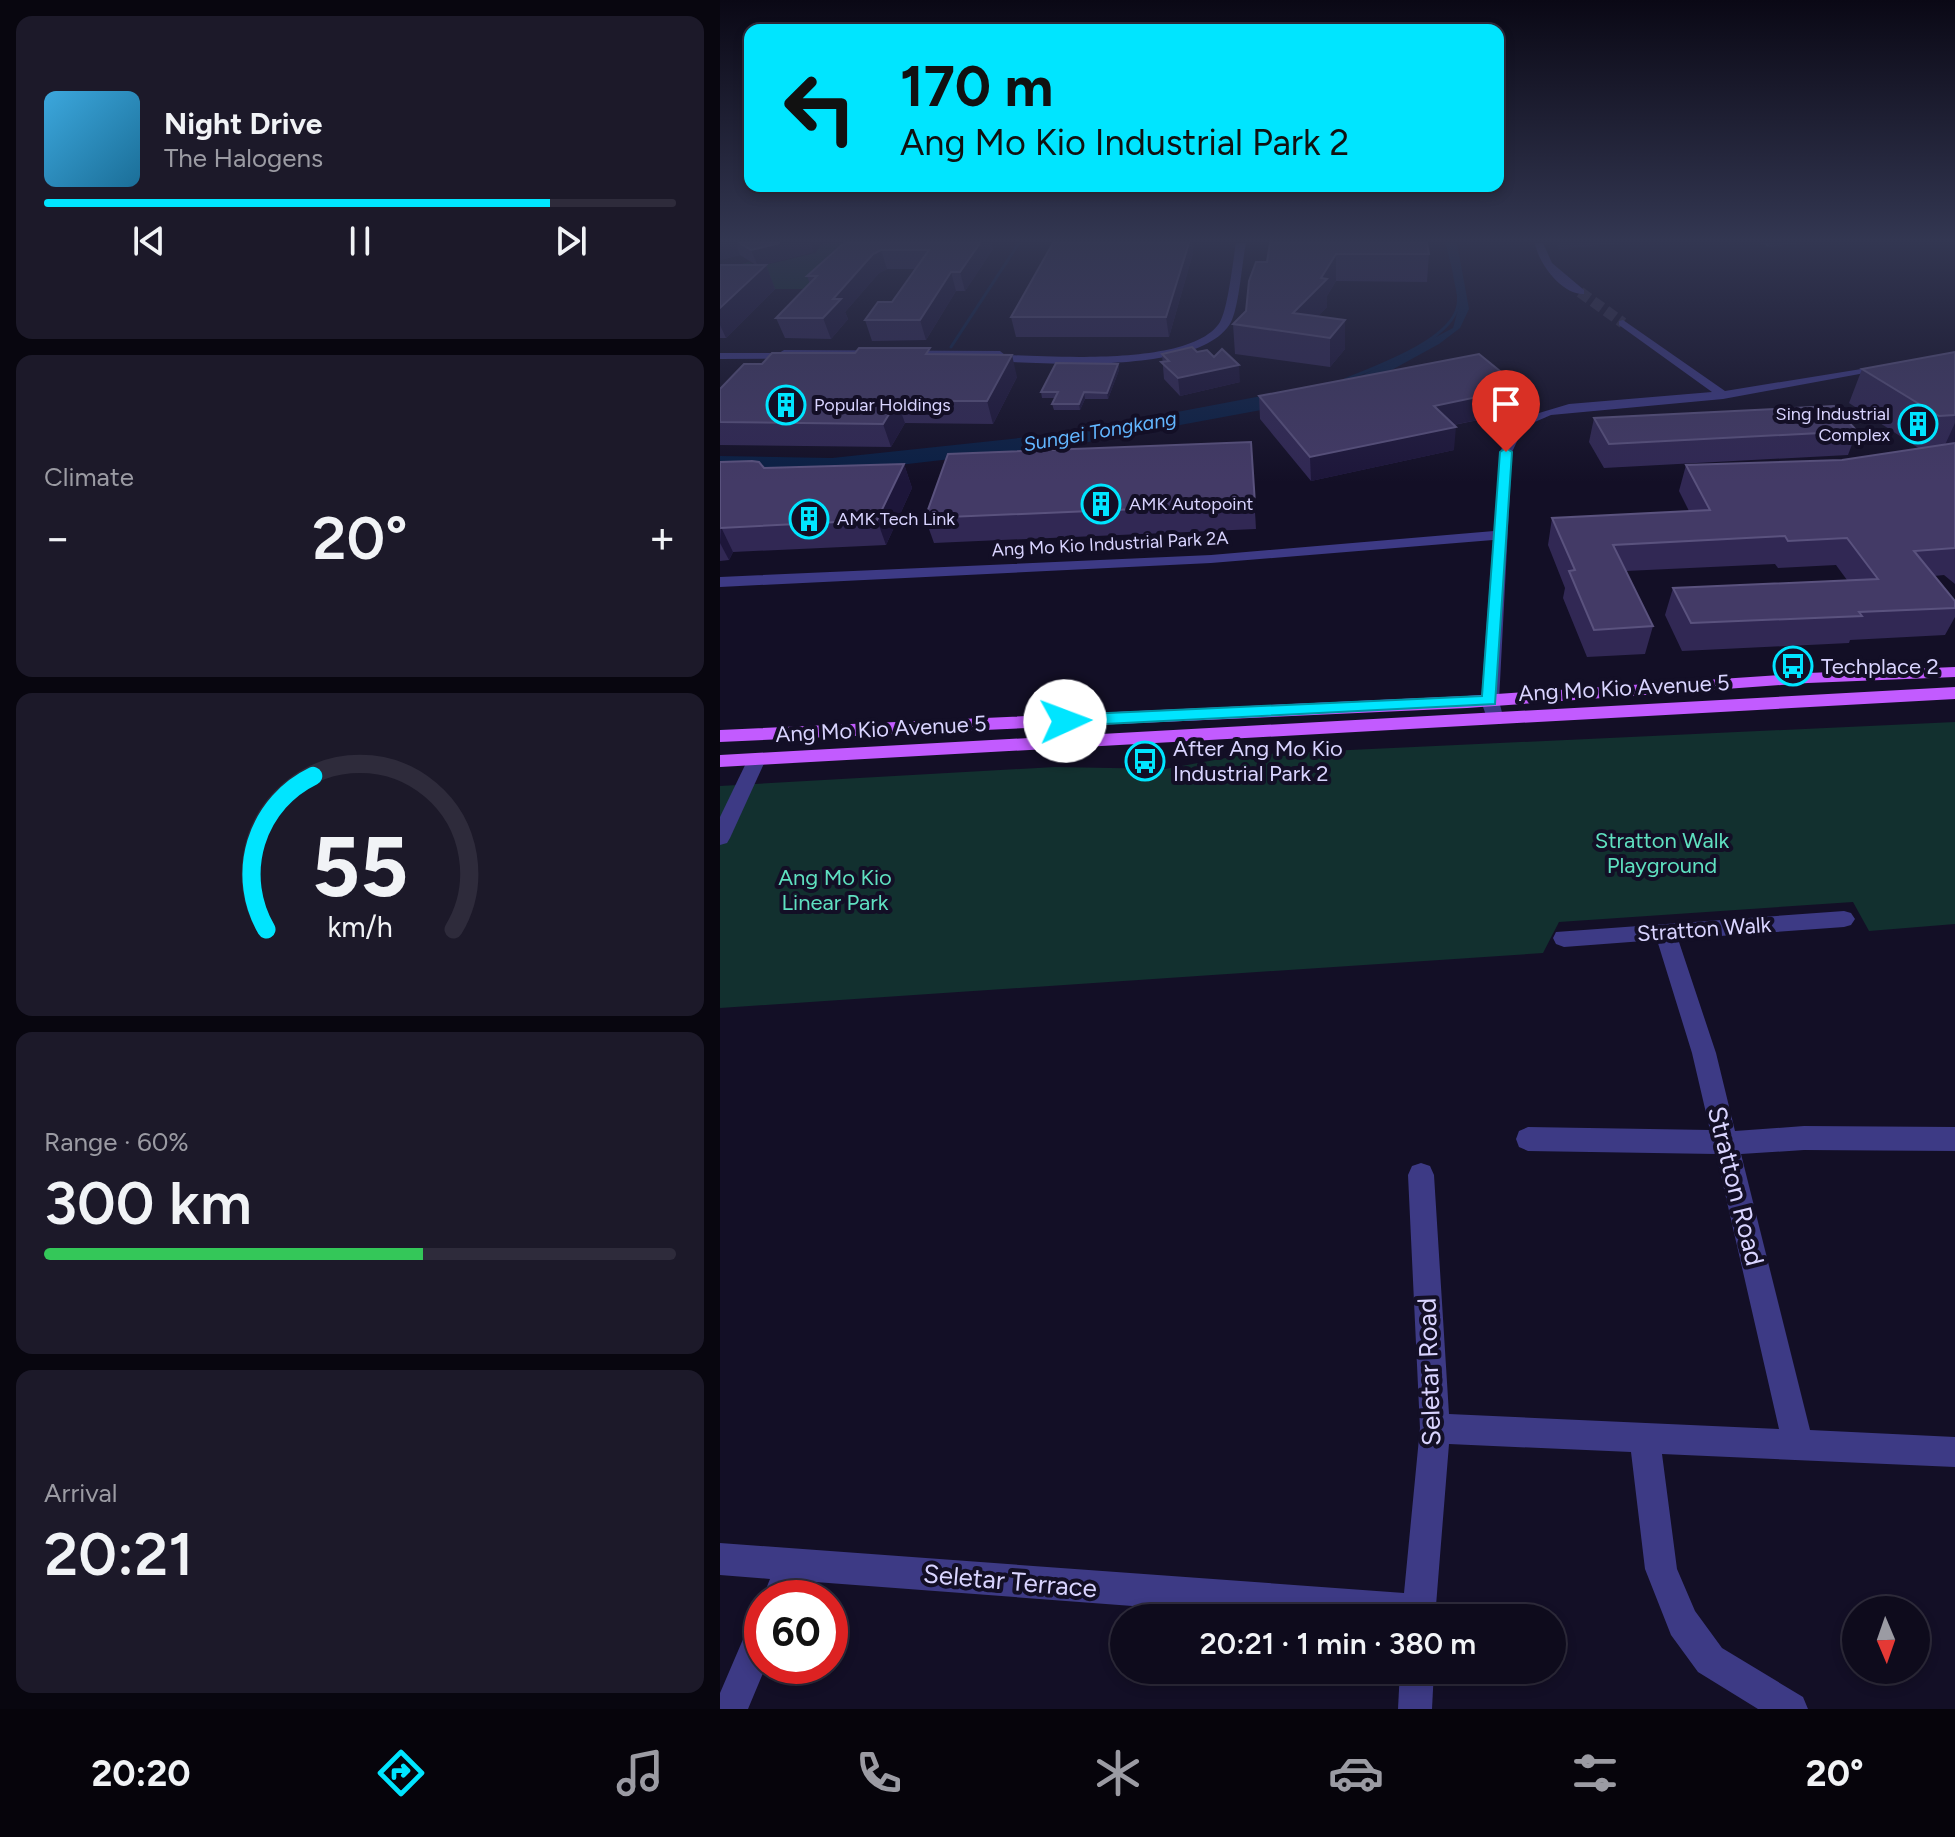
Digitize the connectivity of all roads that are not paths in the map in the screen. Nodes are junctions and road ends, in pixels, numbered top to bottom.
1 (1213, 323) edge
2 (1224, 323) edge
3 (1623, 323) tunnel mouth
4 (720, 354) edge
5 (1893, 367) edge
6 (1723, 395) junction
7 (1501, 535) junction
8 (1441, 539) junction
9 (1499, 568) junction
10 (720, 582) edge
11 (1955, 672) edge
12 (1955, 693) edge
13 (1490, 701) junction
14 (1495, 720) junction
15 (907, 728) junction
16 (720, 736) edge
17 (922, 751) junction
18 (757, 759) junction
19 (720, 761) edge
20 (720, 838) edge
21 (1844, 919) dead end
22 (1665, 931) junction
23 (1564, 938) dead end
24 (1528, 1139) dead end
25 (1955, 1139) edge
26 (1726, 1143) junction
27 (1421, 1175) dead end
28 (1435, 1428) junction
29 (1645, 1438) junction
30 (1798, 1444) junction
31 (1955, 1452) edge
32 (720, 1559) edge
33 (792, 1566) junction
34 (786, 1580) edge
35 (1288, 1604) edge
36 (1419, 1604) edge
37 (744, 1678) edge
38 (1416, 1684) edge
39 (731, 1709) edge
40 (1415, 1709) edge
41 (1791, 1709) edge

1 - 4 street
2 - 4 street
3 - 6 street
5 - 6 street
6 - 7 street
7 - 8 street, Ang Mo Kio Industrial Park 2A
7 - 9 street
8 - 9 street
8 - 10 street, Ang Mo Kio Industrial Park 2A
9 - 13 street
11 - 13 main road, Ang Mo Kio Avenue 5
12 - 14 main road, Ang Mo Kio Avenue 5
13 - 14 street
13 - 15 main road, Ang Mo Kio Avenue 5
14 - 17 main road, Ang Mo Kio Avenue 5
15 - 16 main road, Ang Mo Kio Avenue 5
15 - 17 main road
17 - 18 main road, Ang Mo Kio Avenue 5
18 - 19 main road, Ang Mo Kio Avenue 5
18 - 20 street
21 - 22 street, Stratton Walk
22 - 23 street, Stratton Walk
22 - 26 street, Stratton Road
24 - 26 street
25 - 26 street
26 - 30 street, Stratton Road
27 - 28 street, Seletar Road
28 - 29 street
28 - 36 street, Seletar Road
29 - 30 street
29 - 41 street
30 - 31 street
32 - 33 street, Seletar Terrace
33 - 34 street
33 - 35 street, Seletar Terrace
37 - 39 street
38 - 40 street

